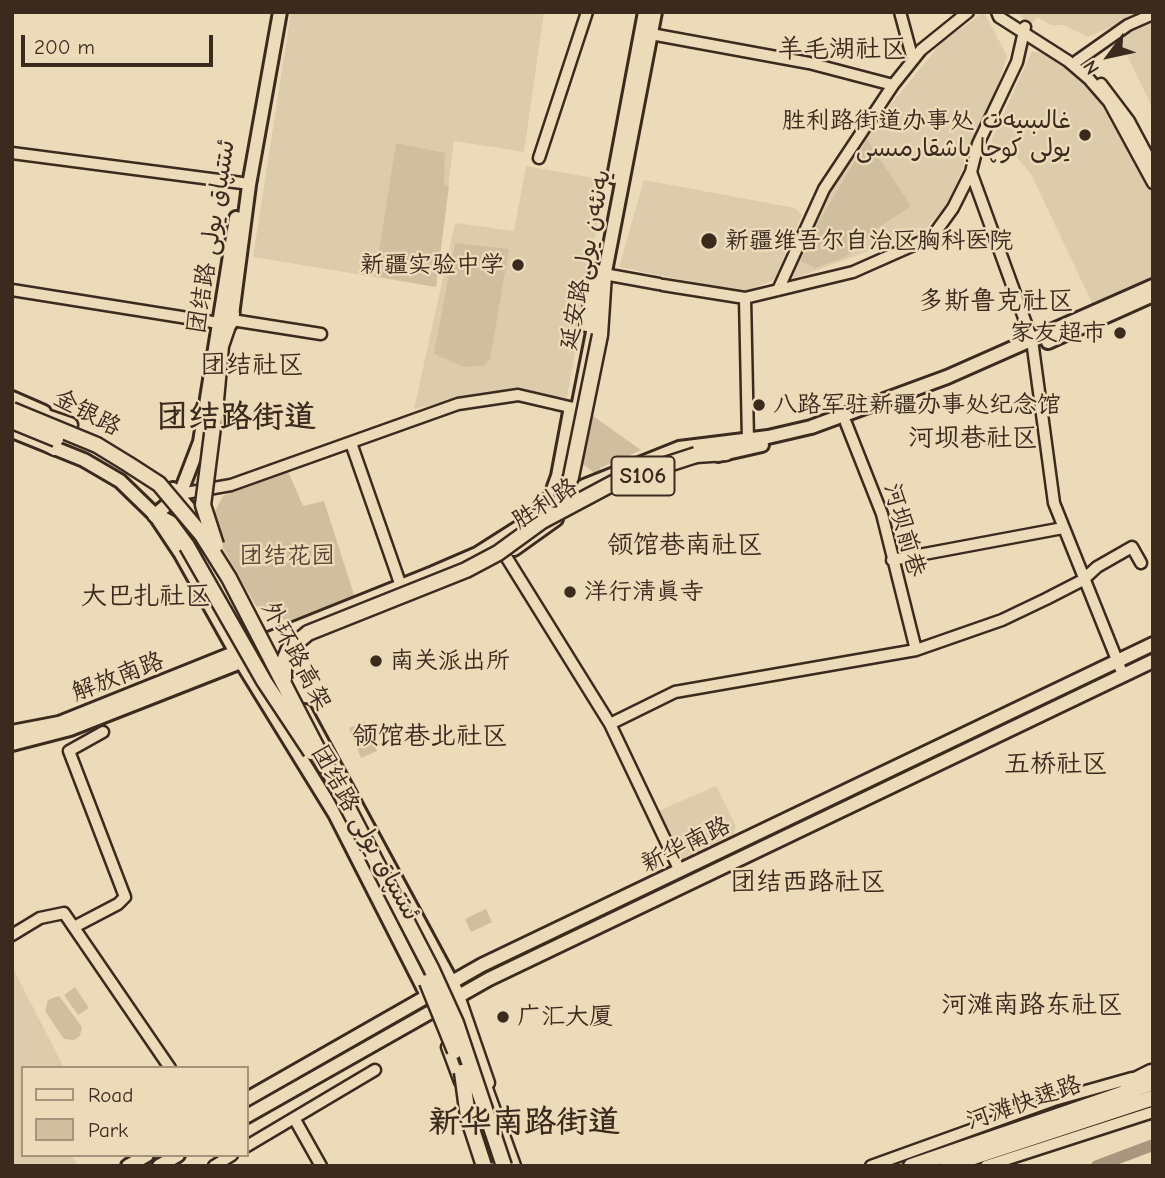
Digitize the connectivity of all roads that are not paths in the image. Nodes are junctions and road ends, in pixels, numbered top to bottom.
1 (271, 12) edge
2 (279, 12) edge
3 (587, 12) edge
4 (645, 12) edge
5 (655, 12) edge
6 (900, 12) edge
7 (968, 12) edge
8 (997, 12) edge
9 (1004, 12) edge
10 (1153, 15) edge
11 (1025, 30) junction
12 (650, 34) junction
13 (913, 60) junction
14 (1078, 61) junction
15 (893, 85) junction
16 (12, 153) edge
17 (539, 158) dead end
18 (1153, 166) edge
19 (971, 172) junction
20 (242, 183) junction
21 (1153, 183) edge
22 (604, 274) junction
23 (1153, 286) edge
24 (12, 290) edge
25 (778, 290) junction
26 (1153, 295) edge
27 (745, 298) junction
28 (227, 319) junction
29 (321, 334) dead end
30 (1033, 344) junction
31 (12, 398) edge
32 (12, 404) edge
33 (575, 407) junction
34 (12, 410) edge
35 (12, 421) edge
36 (846, 423) junction
37 (70, 425) junction
38 (12, 429) edge
39 (748, 440) junction
40 (351, 443) junction
41 (55, 448) junction
42 (726, 453) junction
43 (204, 488) junction
44 (180, 494) junction
45 (563, 496) junction
46 (544, 514) junction
47 (155, 515) junction
48 (559, 516) junction
49 (202, 524) junction
50 (1063, 528) junction
51 (505, 555) junction
52 (892, 559) junction
53 (1140, 564) dead end
54 (1083, 580) junction
55 (233, 585) junction
56 (401, 586) junction
57 (1153, 644) edge
58 (267, 645) junction
59 (916, 650) junction
60 (239, 658) junction
61 (1119, 660) junction
62 (1153, 661) edge
63 (1124, 675) junction
64 (291, 696) junction
65 (610, 724) junction
66 (12, 732) edge
67 (103, 732) dead end
68 (12, 744) edge
69 (311, 752) junction
70 (680, 871) junction
71 (596, 911) junction
72 (602, 925) junction
73 (76, 926) junction
74 (12, 935) edge
75 (453, 982) junction
76 (428, 996) junction
77 (459, 996) junction
78 (434, 1010) junction
79 (461, 1041) junction
80 (169, 1066) edge
81 (375, 1070) dead end
82 (463, 1072) junction
83 (1152, 1076) edge
84 (248, 1098) edge
85 (1153, 1098) edge
86 (1153, 1110) edge
87 (248, 1115) edge
88 (1074, 1117) junction
89 (294, 1118) junction
90 (248, 1145) edge
91 (144, 1157) edge
92 (175, 1157) edge
93 (128, 1166) edge
94 (159, 1166) edge
95 (321, 1166) edge
96 (484, 1166) edge
97 (493, 1166) edge
98 (504, 1166) edge
99 (516, 1166) edge
100 (870, 1166) edge
101 (911, 1166) edge
102 (946, 1166) edge
103 (986, 1166) edge

1 - 20 main road, 团结路 ئىتتىپاق يولى
2 - 28 main road, 团结路 ئىتتىپاق يولى
3 - 17 street
4 - 33 main road
5 - 12 main road, 延安路يەنئەن يولى
6 - 13 street
7 - 13 street
8 - 11 street
9 - 11 street
10 - 14 street
11 - 14 street
11 - 19 street
11 - 21 street
12 - 15 street
12 - 22 main road, 延安路يەنئەن يولى
13 - 15 street
14 - 18 street
15 - 25 street
16 - 20 street
19 - 25 street
19 - 30 street
20 - 28 main road, 团结路 ئىتتىپاق يولى
22 - 27 street
22 - 33 main road, 延安路يەنئەن يولى
22 - 46 highway, bridge
23 - 30 main road, 胜利路
24 - 28 street
25 - 27 street
26 - 30 main road, 胜利路
27 - 39 street
28 - 29 street
28 - 43 main road, 团结路 ئىتتىپاق يولى
28 - 44 main road, 团结路 ئىتتىپاق يولى
28 - 55 highway, bridge
30 - 36 main road, 胜利路 / S106
30 - 39 main road, S106
30 - 50 street
31 - 37 main road, 金银路
32 - 37 highway
33 - 40 street
33 - 45 main road, 延安路يەنئەن يولى
33 - 46 main road
34 - 55 highway, 外环路高架, bridge
35 - 69 highway, 外环路高架, bridge
36 - 42 main road, 胜利路 / S106
36 - 52 street, 河坝前巷
37 - 44 main road, 金银路
38 - 41 main road, 金银路
38 - 41 highway
39 - 45 main road, S106
40 - 43 street
40 - 56 street
41 - 47 main road, 金银路
42 - 46 highway, bridge
42 - 48 main road, 胜利路 / S106
43 - 44 street
43 - 49 main road, 团结路 ئىتتىپاق يولى
44 - 47 main road, 团结路 ئىتتىپاق يولى
44 - 49 main road, 金银路
45 - 46 main road, S106
45 - 48 main road, 延安路يەنئەن يولى
46 - 56 main road, S106
46 - 64 highway, bridge
47 - 60 main road, 团结路 ئىتتىپاق يولى
47 - 69 highway, bridge
48 - 51 main road, 胜利路 / S106
49 - 58 main road, 团结路 ئىتتىپاق يولى
50 - 52 street
50 - 54 street
51 - 58 main road, 胜利路 / S106
51 - 65 street
52 - 59 street, 河坝前巷
53 - 54 street
54 - 59 street
54 - 61 street
55 - 64 highway, 外环路高架, bridge
56 - 58 main road, S106
57 - 61 main road, 新华南路
58 - 60 main road, 胜利路 / S106
58 - 75 main road, 团结路 ئىتتىپاق يولى
59 - 65 street
60 - 66 main road, 解放南路
60 - 68 main road
60 - 76 main road, 团结路 ئىتتىپاق يولى
61 - 63 street
61 - 70 main road, 新华南路
62 - 63 main road, 新华南路
63 - 72 main road, 新华南路
64 - 79 highway, 外环路高架, bridge
65 - 70 street
67 - 73 street
69 - 82 highway, 外环路高架, bridge
70 - 71 main road, 新华南路
71 - 72 main road
71 - 75 main road, 新华南路
72 - 77 main road, 新华南路
73 - 74 street
73 - 80 street
75 - 76 main road, 新华南路
75 - 77 main road, 团结路 ئىتتىپاق يولى
76 - 78 main road, 团结路 ئىتتىپاق يولى
76 - 84 main road, 新华南路
77 - 78 main road, 新华南路
77 - 99 street
78 - 87 main road, 新华南路
78 - 97 street
79 - 98 highway, 外环路高架, bridge
79 - 99 highway, bridge
81 - 89 street
82 - 96 highway, bridge
82 - 97 highway, 外环路高架, bridge
83 - 88 highway
83 - 100 street
85 - 88 highway, 河滩快速路
86 - 88 highway
86 - 103 street
88 - 101 highway, 河滩快速路
88 - 102 highway, 河滩快速路
89 - 90 street
89 - 95 street
91 - 93 main road
92 - 94 main road

